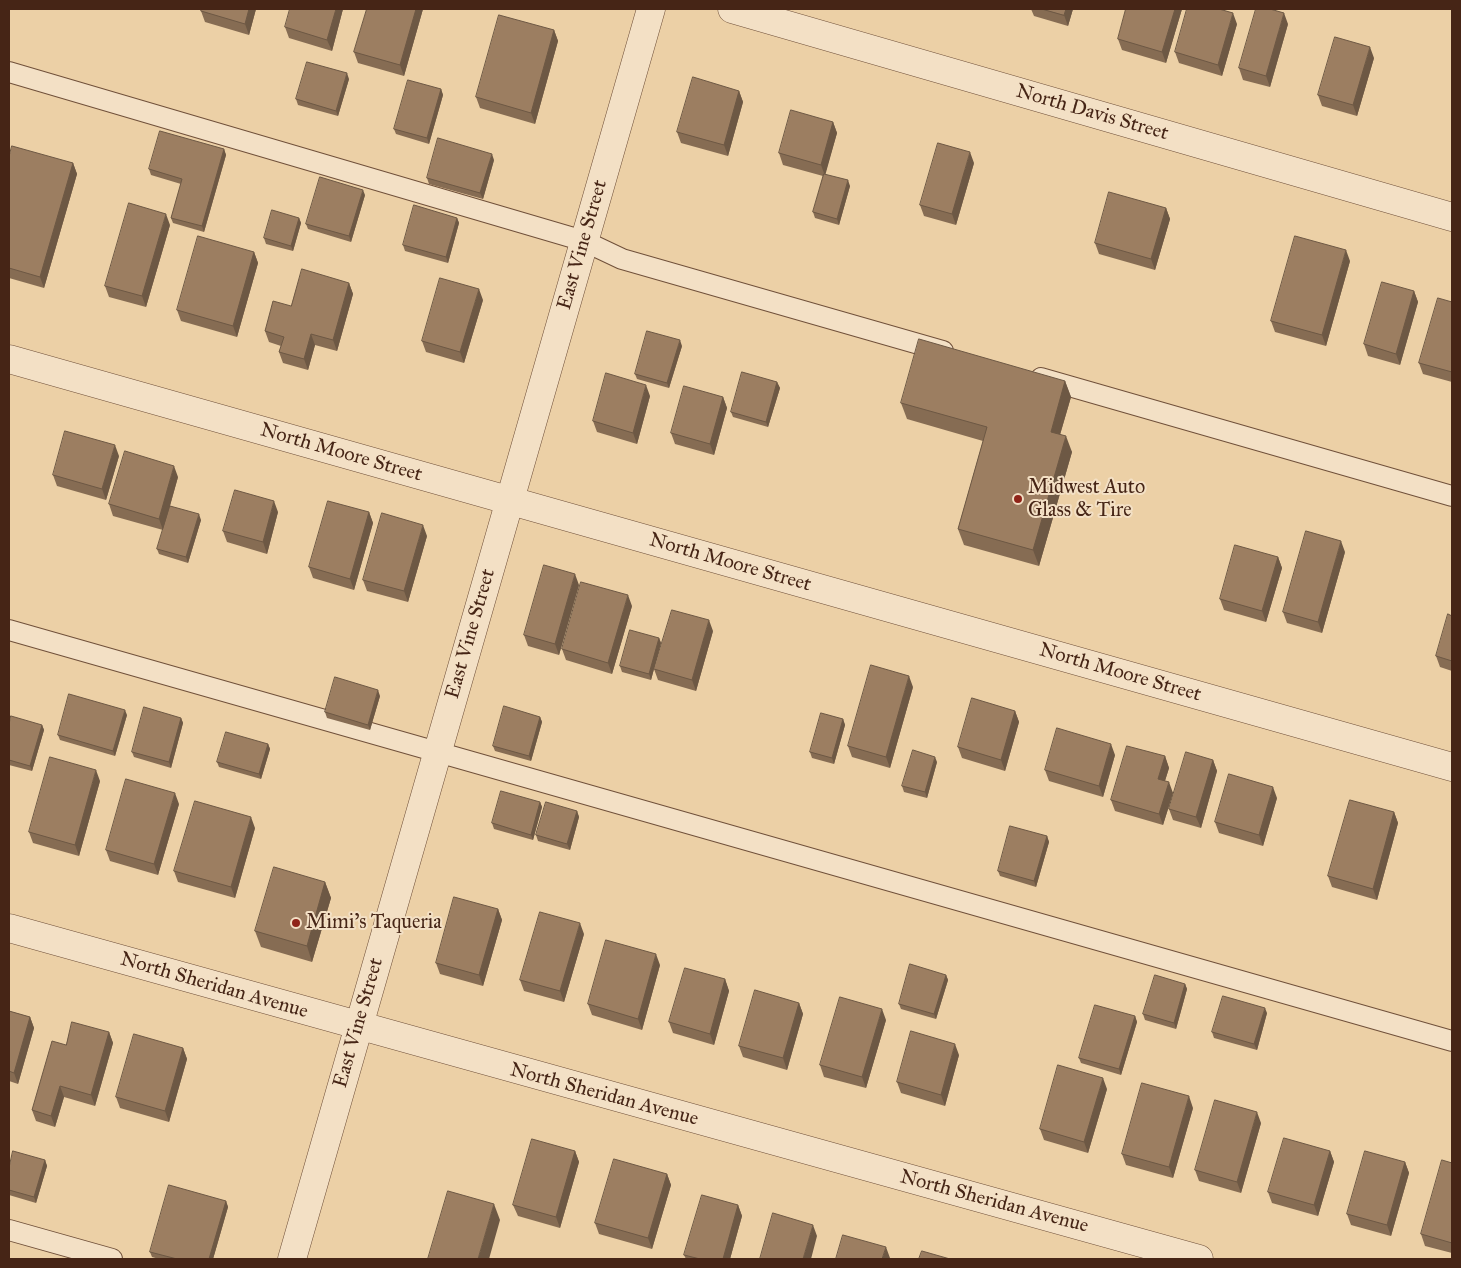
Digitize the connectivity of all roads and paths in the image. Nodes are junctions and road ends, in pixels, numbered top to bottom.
1 (651, 9) edge
2 (732, 9) edge
3 (9, 72) edge
4 (1452, 217) edge
5 (584, 241) junction
6 (957, 354) edge
7 (9, 359) edge
8 (1024, 374) edge
9 (1452, 496) edge
10 (510, 501) junction
11 (9, 630) edge
12 (438, 752) junction
13 (1452, 767) edge
14 (9, 928) edge
15 (358, 1027) junction
16 (1452, 1041) edge
17 (9, 1230) edge
18 (112, 1259) edge
19 (292, 1259) edge
20 (1200, 1259) edge

1 - 5 street, East Vine Street
2 - 4 street, North Davis Street
3 - 5 lane
5 - 6 lane
5 - 10 street, East Vine Street
7 - 10 street, North Moore Street
8 - 9 lane
10 - 12 street, East Vine Street
10 - 13 street, North Moore Street
11 - 12 lane
12 - 15 street, East Vine Street
12 - 16 lane
14 - 15 street, North Sheridan Avenue
15 - 19 street, East Vine Street
15 - 20 street, North Sheridan Avenue
17 - 18 lane

